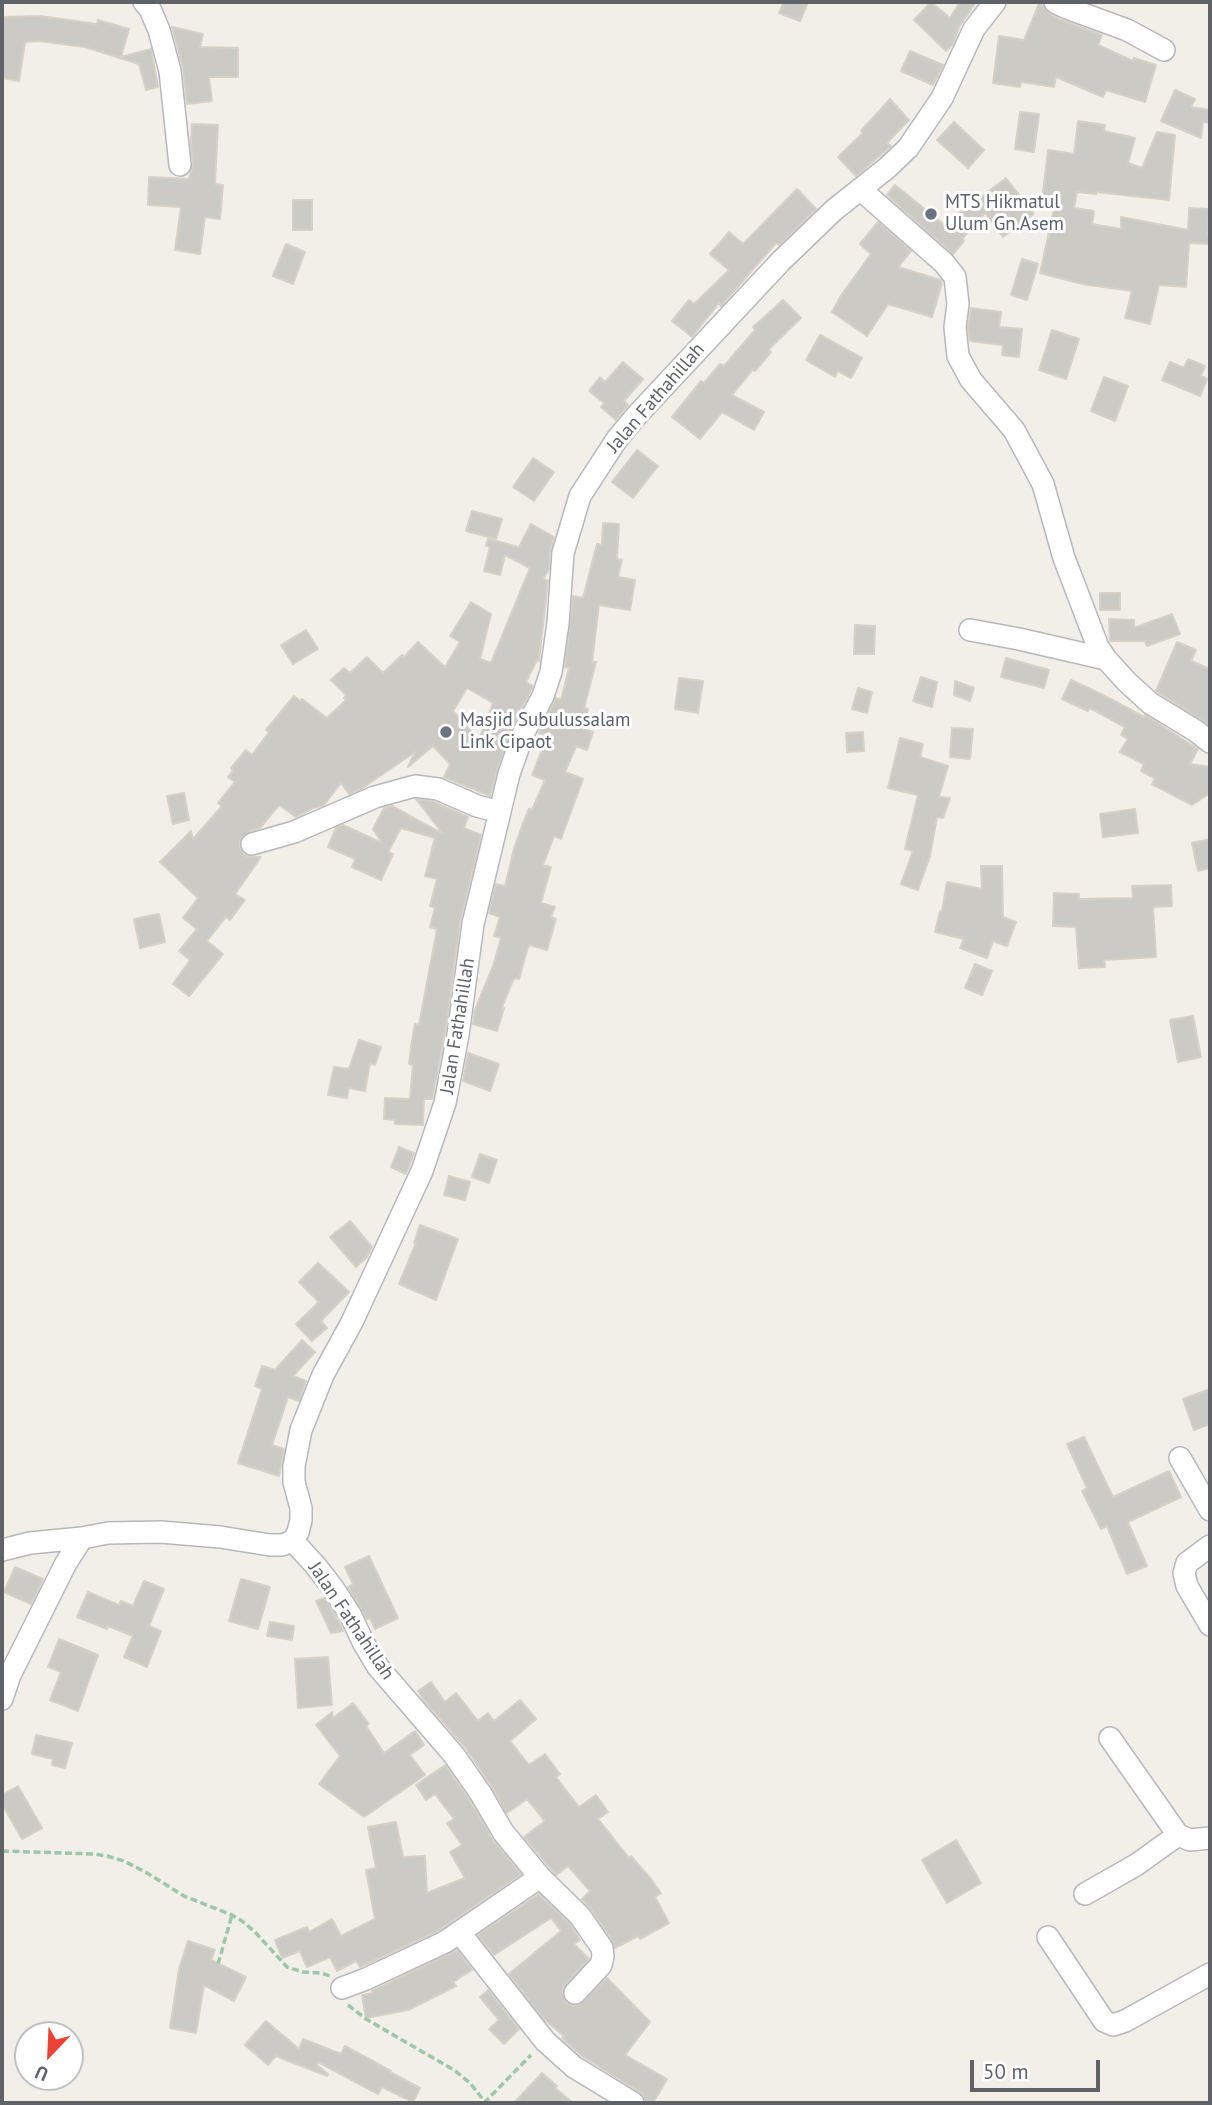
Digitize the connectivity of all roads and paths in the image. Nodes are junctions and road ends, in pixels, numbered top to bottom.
1 (144, 2) edge
2 (995, 2) edge
3 (1055, 2) edge
4 (1164, 50) dead end
5 (180, 165) dead end
6 (860, 189) junction
7 (970, 630) dead end
8 (1106, 659) junction
9 (1210, 742) edge
10 (500, 812) junction
11 (252, 844) dead end
12 (1180, 1458) dead end
13 (1210, 1510) edge
14 (82, 1538) junction
15 (293, 1541) junction
16 (1210, 1546) edge
17 (2, 1550) edge
18 (1210, 1625) edge
19 (2, 1699) edge
20 (1110, 1738) dead end
21 (1178, 1835) junction
22 (1210, 1838) edge
23 (2, 1851) edge
24 (540, 1877) junction
25 (1085, 1894) dead end
26 (232, 1915) junction
27 (460, 1933) junction
28 (1048, 1937) dead end
29 (218, 1964) dead end
30 (1210, 1974) edge
31 (342, 1987) junction
32 (575, 1993) dead end
33 (545, 2041) junction
34 (483, 2103) edge
35 (633, 2103) edge

1 - 5 street
2 - 6 street, Jalan Fathahillah
3 - 4 street
6 - 8 street
6 - 10 street, Jalan Fathahillah
7 - 8 street
8 - 9 street
10 - 11 street
10 - 15 street, Jalan Fathahillah
12 - 13 street
14 - 15 street
14 - 17 street
14 - 19 street
15 - 24 street, Jalan Fathahillah
16 - 18 street
20 - 21 street
21 - 22 street
21 - 25 street
23 - 26 path
24 - 27 street
24 - 32 street, Jalan Fathahillah
26 - 29 path
26 - 31 path
27 - 31 street
27 - 33 street
28 - 30 street
31 - 34 path
33 - 34 path
33 - 35 street

